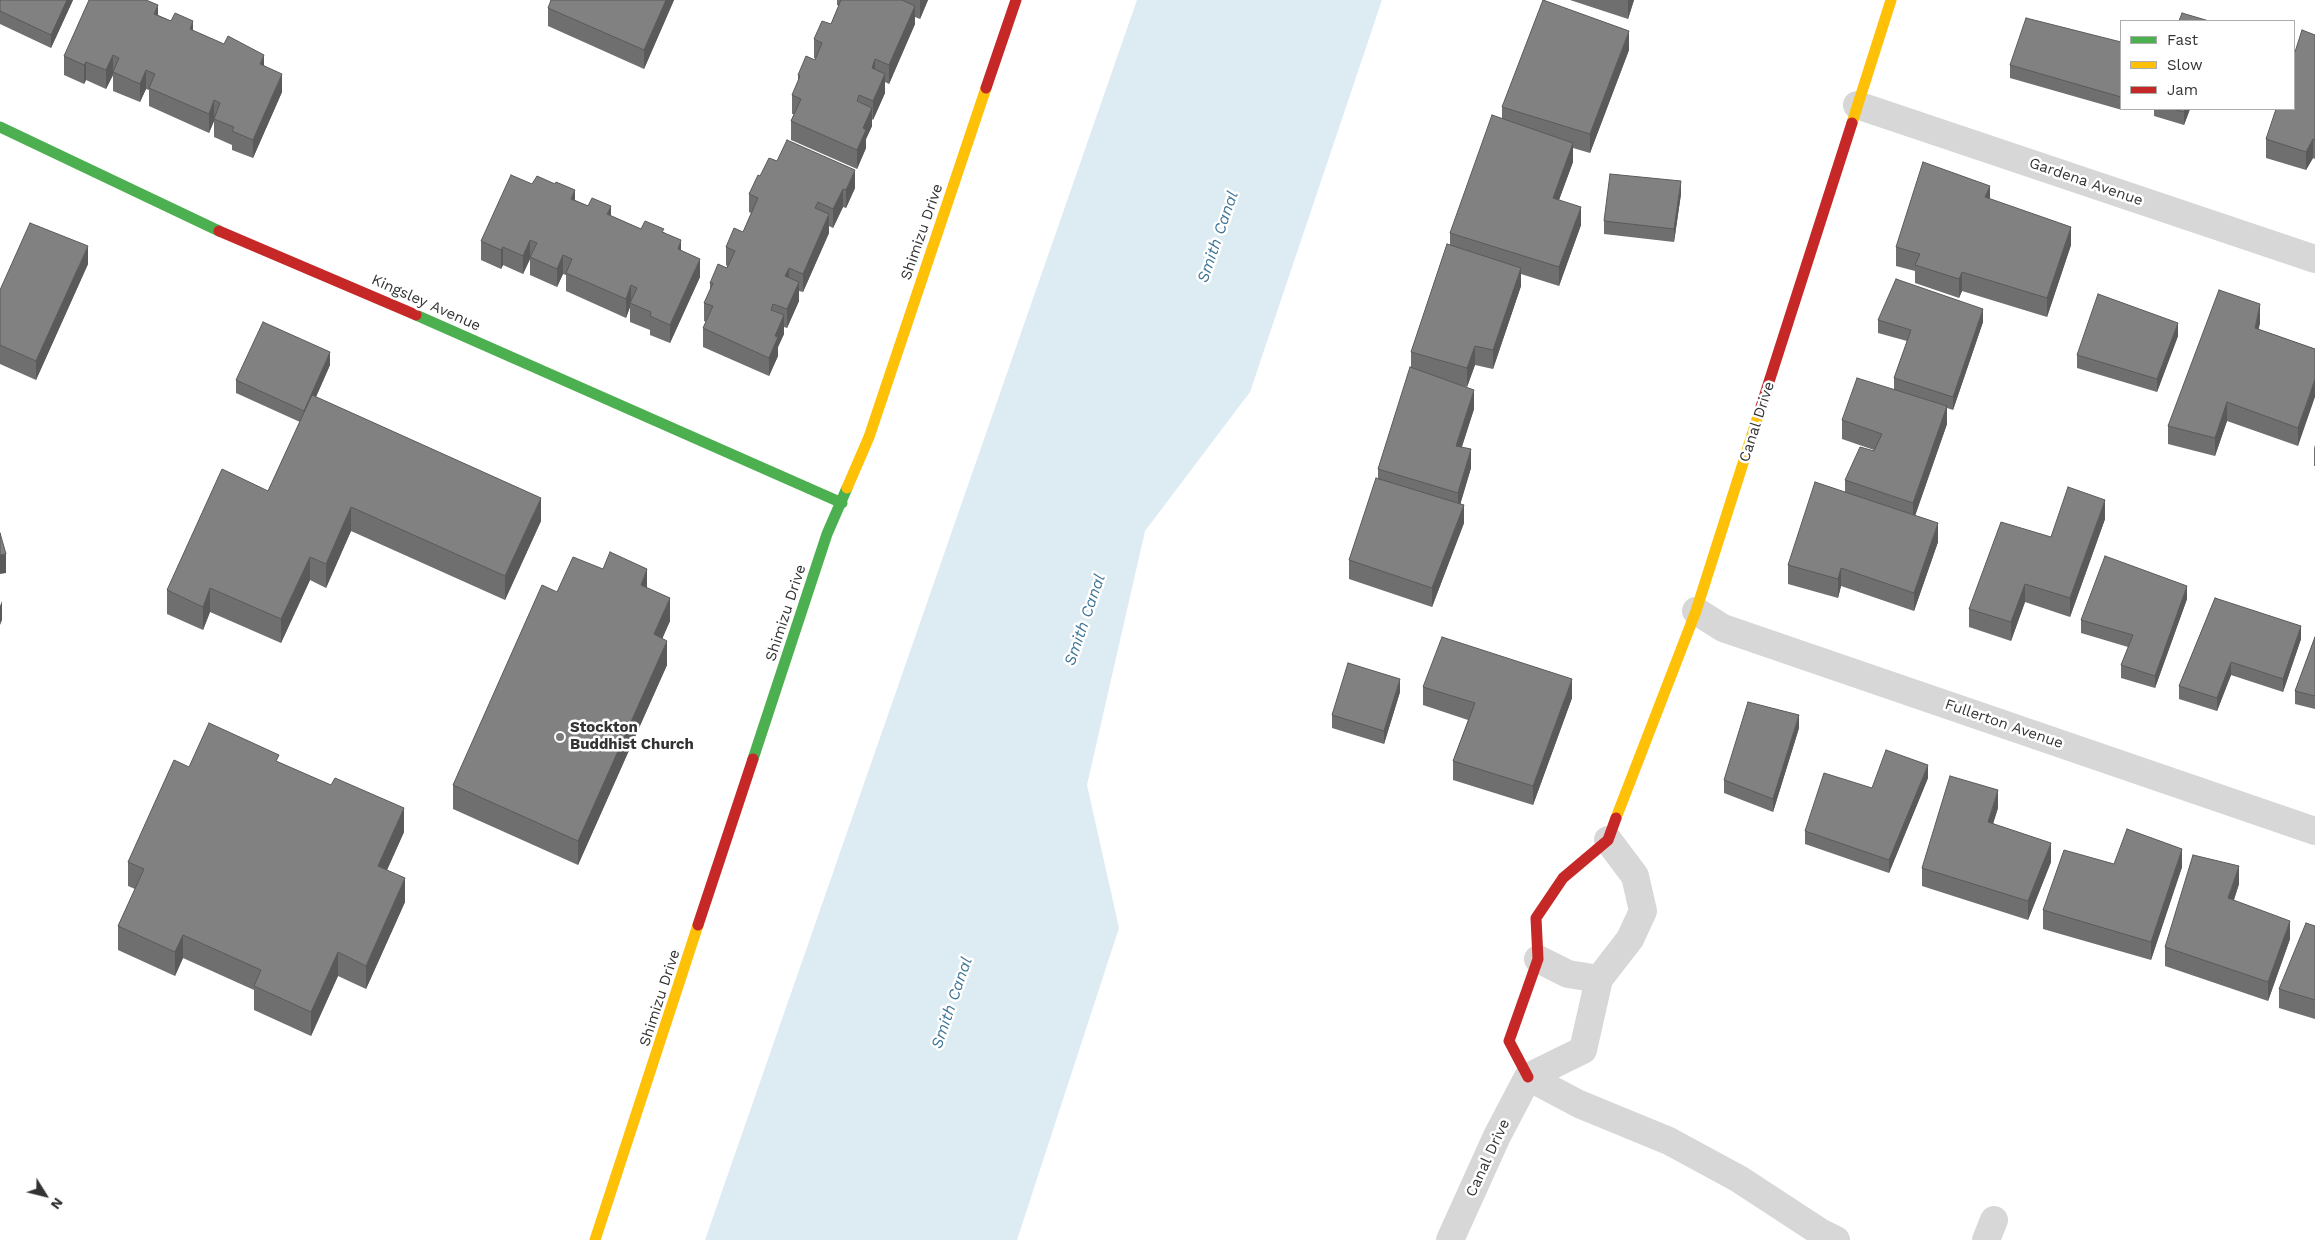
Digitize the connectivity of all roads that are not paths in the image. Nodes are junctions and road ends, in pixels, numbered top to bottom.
1 (1016, 0) edge
2 (1891, 0) edge
3 (1857, 105) junction
4 (0, 127) edge
5 (2315, 258) edge
6 (842, 503) junction
7 (1696, 611) junction
8 (2315, 831) edge
9 (1608, 840) junction
10 (1538, 959) junction
11 (1599, 979) junction
12 (1528, 1077) junction
13 (595, 1240) edge
14 (1450, 1240) edge
15 (1836, 1240) edge

1 - 6 street, Shimizu Drive
2 - 3 street, Canal Drive
3 - 5 street, Gardena Avenue
3 - 7 street, Canal Drive
4 - 6 street, Kingsley Avenue
6 - 13 street, Shimizu Drive
7 - 8 street, Fullerton Avenue
7 - 9 street, Canal Drive
9 - 10 street, Canal Drive
9 - 11 street
10 - 11 street
10 - 12 street, Canal Drive
11 - 12 street
12 - 14 street, Canal Drive
12 - 15 street

